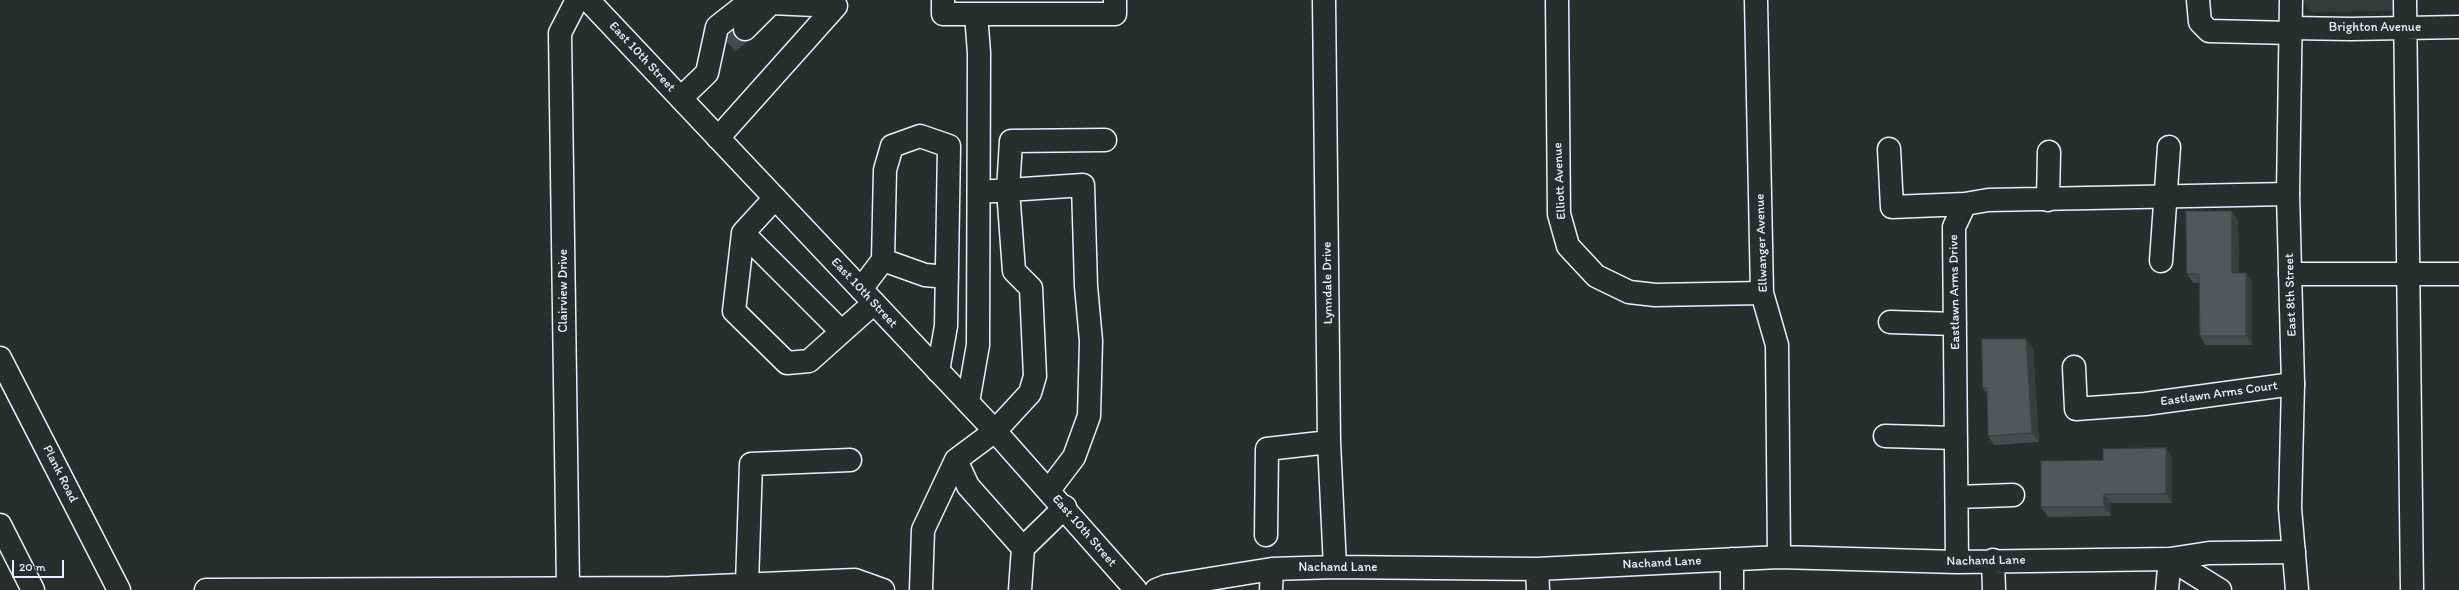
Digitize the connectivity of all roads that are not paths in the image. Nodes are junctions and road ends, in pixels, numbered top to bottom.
1 (577, 0) edge
2 (588, 0) edge
3 (943, 0) edge
4 (1115, 0) edge
5 (1324, 0) edge
6 (1557, 0) edge
7 (1756, 0) edge
8 (2198, 0) edge
9 (2291, 0) edge
10 (2405, 0) edge
11 (771, 3) junction
12 (976, 14) junction
13 (2459, 27) edge
14 (2405, 28) junction
15 (745, 29) tunnel mouth
16 (2291, 30) junction
17 (728, 43) tunnel mouth
18 (710, 59) junction
19 (681, 98) junction
20 (718, 138) junction
21 (1105, 140) dead end
22 (2169, 147) dead end
23 (1889, 149) dead end
24 (2049, 152) dead end
25 (1008, 190) junction
26 (979, 192) junction
27 (2288, 194) junction
28 (2165, 196) junction
29 (775, 198) junction
30 (2048, 200) junction
31 (1964, 204) junction
32 (743, 233) junction
33 (883, 260) junction
34 (2161, 261) dead end
35 (2408, 272) junction
36 (2290, 274) junction
37 (2459, 274) edge
38 (947, 277) junction
39 (1762, 293) junction
40 (868, 296) junction
41 (1890, 322) dead end
42 (1955, 324) junction
43 (841, 331) junction
44 (0, 358) edge
45 (2074, 367) dead end
46 (938, 371) junction
47 (2294, 384) junction
48 (968, 402) junction
49 (995, 431) junction
50 (1885, 436) dead end
51 (1956, 438) junction
52 (1329, 442) junction
53 (850, 460) dead end
54 (956, 460) junction
55 (1049, 490) junction
56 (2013, 495) dead end
57 (1957, 497) junction
58 (1065, 507) junction
59 (0, 525) edge
60 (1266, 535) dead end
61 (1023, 548) junction
62 (2294, 552) junction
63 (1778, 557) junction
64 (1732, 559) junction
65 (2170, 559) junction
66 (1994, 560) junction
67 (1957, 562) junction
68 (1335, 567) junction
69 (1272, 569) junction
70 (1538, 579) edge
71 (747, 584) junction
72 (855, 585) edge
73 (568, 586) junction
74 (33, 590) edge
75 (119, 590) edge
76 (206, 590) edge
77 (883, 590) edge
78 (921, 590) edge
79 (1020, 590) edge
80 (1136, 590) edge
81 (1156, 590) edge
82 (1271, 590) edge
83 (1732, 590) edge
84 (1994, 590) edge
85 (2167, 590) edge
86 (2220, 590) edge
87 (2297, 590) edge
88 (2412, 590) edge

1 - 73 street, Clairview Drive
2 - 19 street, East 10th Street
3 - 12 street
4 - 12 street
5 - 52 street, Lynndale Drive
6 - 39 street, Elliott Avenue
7 - 39 street, Ellwanger Avenue
8 - 16 street, Brighton Avenue
9 - 16 street, East 8th Street
10 - 14 street
11 - 15 street
11 - 18 street
11 - 20 street
12 - 26 street
13 - 14 street, Brighton Avenue
14 - 16 street, Brighton Avenue
14 - 35 street
16 - 27 street, East 8th Street
17 - 18 street
18 - 19 street
19 - 20 street, East 10th Street
20 - 29 street, East 10th Street
21 - 25 street
22 - 28 street
23 - 31 street
24 - 30 street
25 - 26 street
25 - 49 street
25 - 55 street
26 - 48 street
27 - 28 street
27 - 36 street, East 8th Street
28 - 30 street
28 - 34 street
29 - 32 street
29 - 40 street, East 10th Street
30 - 31 street
31 - 42 street, Eastlawn Arms Drive
32 - 43 street
32 - 43 street
33 - 38 street
33 - 38 street
33 - 40 street
35 - 36 street
35 - 37 street
35 - 88 street
36 - 47 street, East 8th Street
38 - 46 street
39 - 63 street, Ellwanger Avenue
40 - 43 street
40 - 46 street, East 10th Street
41 - 42 street
42 - 51 street, Eastlawn Arms Drive
44 - 75 street, Plank Road
45 - 47 street, Eastlawn Arms Court
46 - 48 street, East 10th Street
47 - 62 street, East 8th Street
48 - 49 street, East 10th Street
49 - 54 street
49 - 55 street, East 10th Street
50 - 51 street
51 - 57 street, Eastlawn Arms Drive
52 - 60 street
52 - 68 street, Lynndale Drive
53 - 71 street
54 - 61 street
54 - 78 street
55 - 58 street, East 10th Street
56 - 57 street
57 - 67 street, Eastlawn Arms Drive
58 - 61 street
58 - 80 street, East 10th Street
59 - 74 street
61 - 79 street
62 - 65 street, Nachand Lane
62 - 87 street, East 8th Street
63 - 64 street, Nachand Lane
63 - 67 street, Nachand Lane
64 - 70 street, Nachand Lane
64 - 83 street
65 - 66 street, Nachand Lane
65 - 85 street
65 - 86 street
66 - 67 street, Nachand Lane
66 - 84 street
68 - 69 street, Nachand Lane
68 - 70 street, Nachand Lane
69 - 81 street, Nachand Lane
69 - 82 street
71 - 72 street
71 - 73 street
72 - 77 street
73 - 76 street

